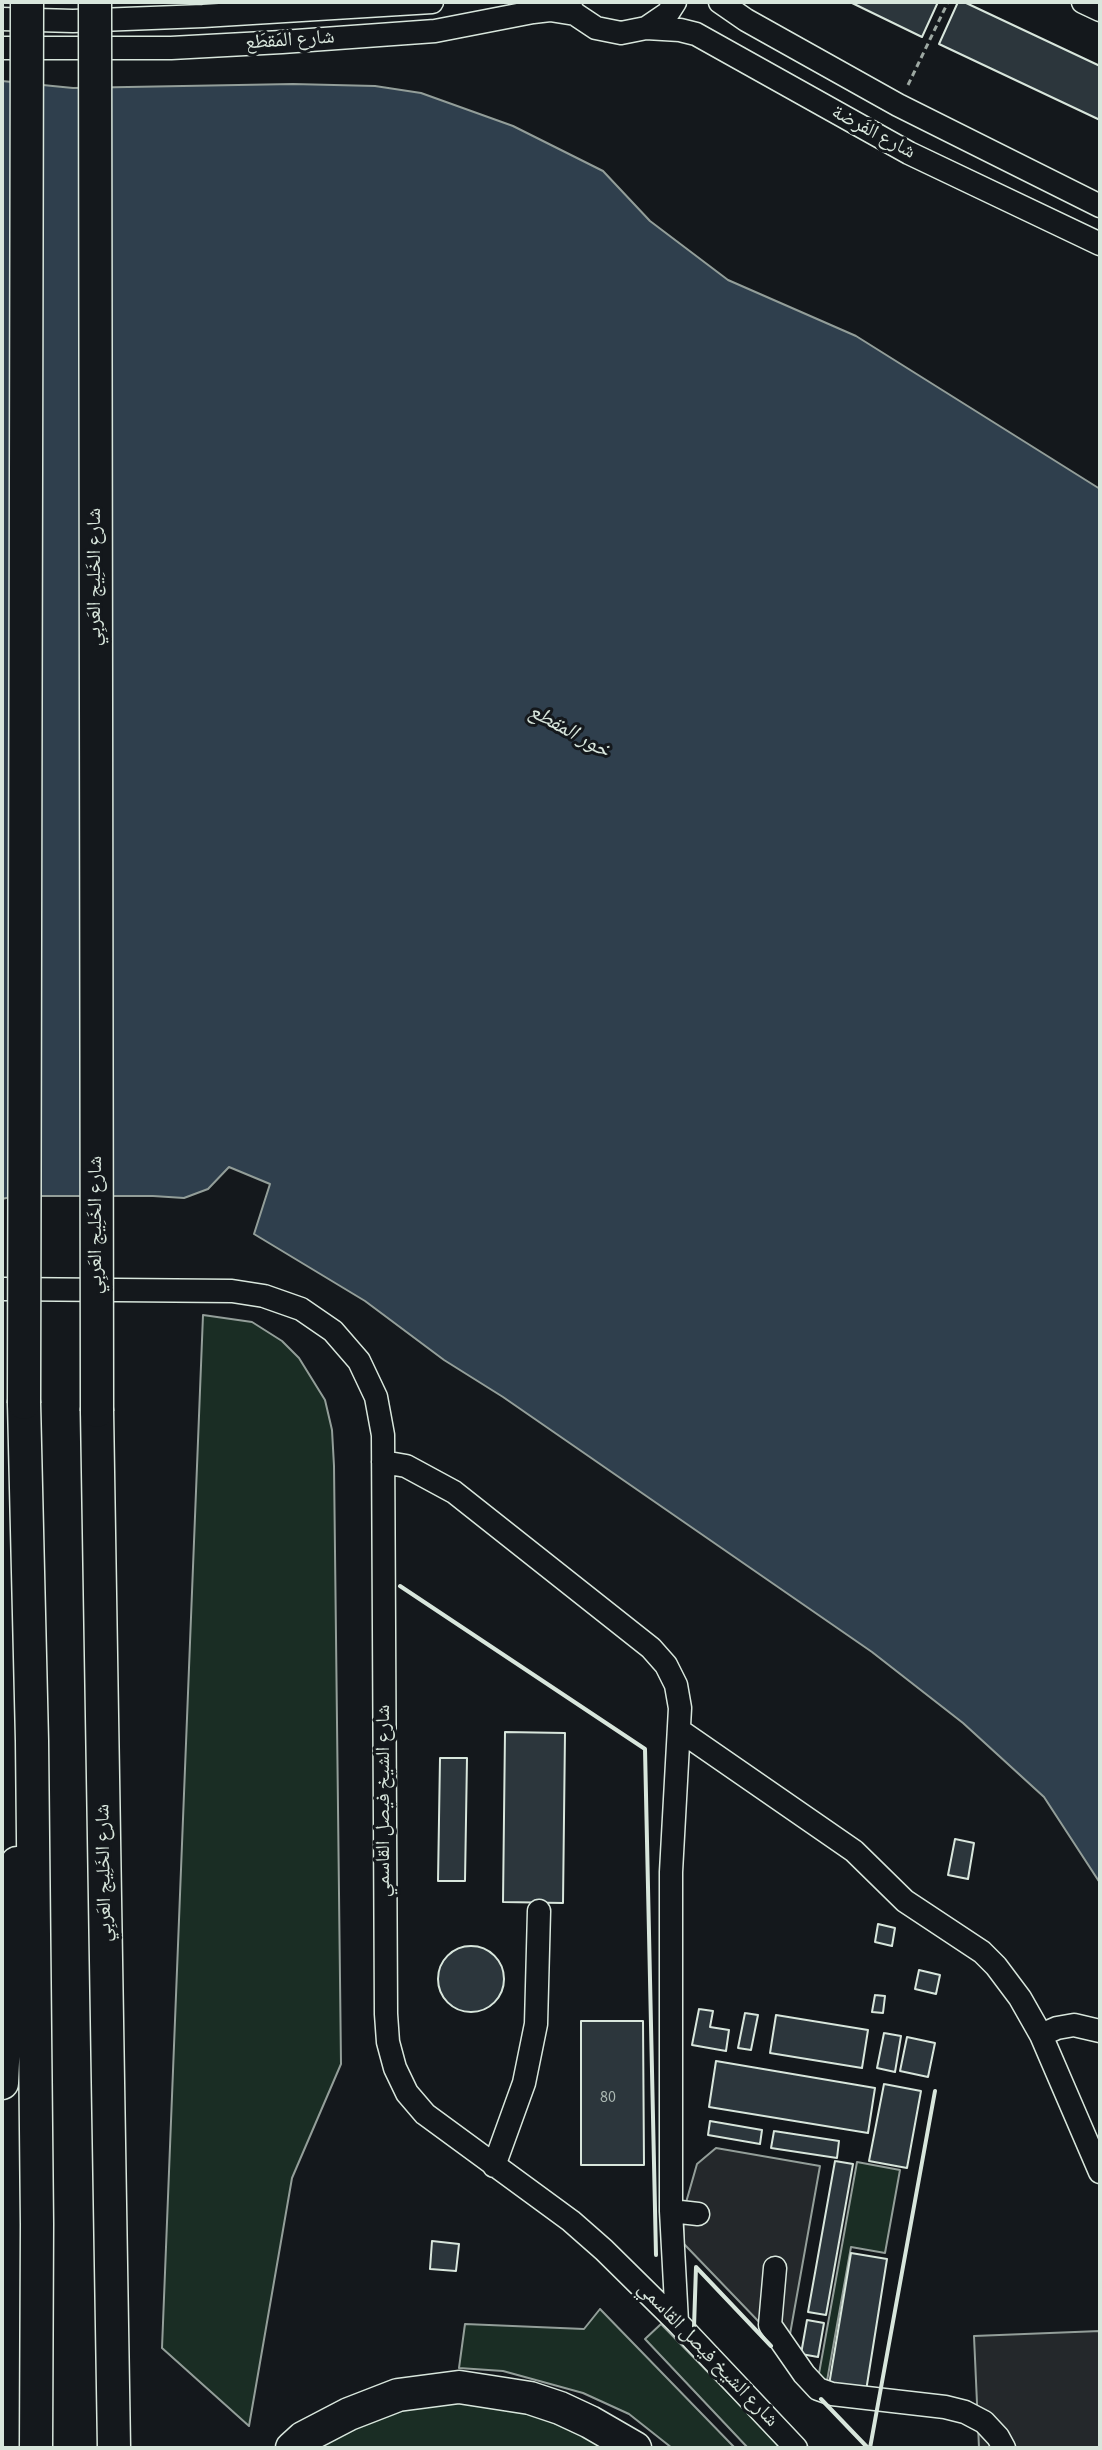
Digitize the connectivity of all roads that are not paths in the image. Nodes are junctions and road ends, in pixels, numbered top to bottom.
1 (27, 2) edge
2 (95, 2) edge
3 (432, 2) edge
4 (675, 2) edge
5 (720, 2) edge
6 (1083, 2) edge
7 (570, 8) edge
8 (1100, 10) edge
9 (2, 19) edge
10 (646, 28) junction
11 (2, 48) edge
12 (1100, 206) edge
13 (1100, 244) edge
14 (2, 1289) edge
15 (383, 1462) junction
16 (679, 1730) junction
17 (32, 1741) junction
18 (539, 1911) dead end
19 (1100, 2031) edge
20 (1041, 2035) junction
21 (2, 2083) edge
22 (494, 2166) junction
23 (1100, 2172) edge
24 (671, 2211) junction
25 (698, 2214) dead end
26 (775, 2268) dead end
27 (677, 2322) junction
28 (36, 2448) edge
29 (114, 2448) edge
30 (292, 2448) edge
31 (635, 2448) edge
32 (796, 2448) edge
33 (1004, 2448) edge

1 - 17 highway, bridge
2 - 29 highway, شارع الخَلِيج العَربِي, bridge
3 - 9 street, شارع المَقطَع
4 - 10 street
5 - 12 street, شارع الفَرضة
6 - 8 street
7 - 10 street, شارع الفَرضة
7 - 11 street, شارع المَقطَع
10 - 13 street, شارع الفَرضة
14 - 15 street, شارع الشيخ فيصل القاسمي
15 - 16 street
15 - 22 street, شارع الشيخ فيصل القاسمي
16 - 20 street
16 - 24 street
17 - 21 highway
17 - 28 highway
18 - 22 street
19 - 20 street
20 - 23 street
22 - 27 street, شارع الشيخ فيصل القاسمي
24 - 25 street
24 - 27 street
26 - 33 street
27 - 32 street, شارع الشيخ فيصل القاسمي
30 - 31 highway

